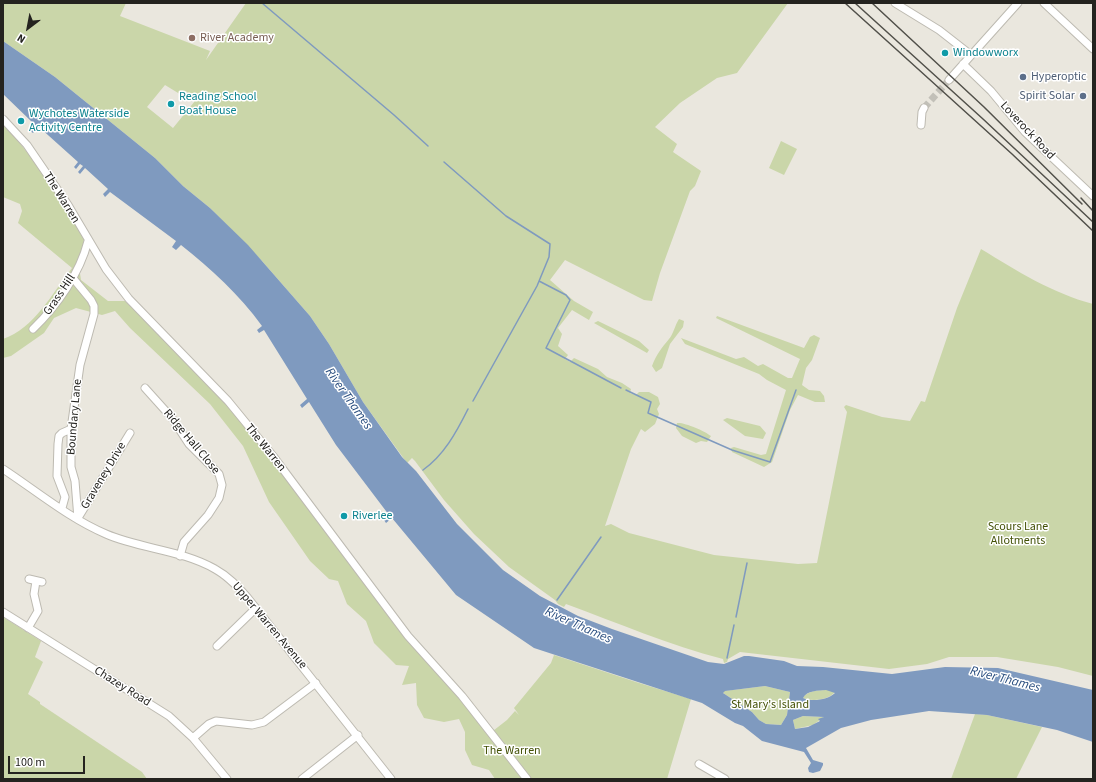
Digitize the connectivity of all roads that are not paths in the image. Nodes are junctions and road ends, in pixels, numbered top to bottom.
1 (895, 3) edge
2 (1018, 3) edge
3 (1044, 3) edge
4 (1093, 49) edge
5 (971, 55) junction
6 (963, 64) junction
7 (949, 80) tunnel mouth
8 (924, 108) tunnel mouth
9 (3, 119) edge
10 (921, 125) dead end
11 (1093, 196) edge
12 (88, 241) junction
13 (97, 256) junction
14 (83, 258) junction
15 (72, 276) junction
16 (33, 329) dead end
17 (148, 390) dead end
18 (71, 429) junction
19 (130, 433) dead end
20 (3, 469) edge
21 (62, 508) junction
22 (78, 519) junction
23 (180, 556) junction
24 (36, 581) dead end
25 (256, 608) junction
26 (3, 612) edge
27 (28, 628) junction
28 (217, 646) dead end
29 (316, 683) junction
30 (358, 735) junction
31 (193, 738) junction
32 (699, 764) dead end
33 (227, 779) edge
34 (302, 779) edge
35 (391, 779) edge
36 (527, 779) edge
37 (726, 779) edge

1 - 5 street
2 - 5 street
3 - 4 street
5 - 6 street
6 - 7 street
6 - 11 street, Loverock Road
8 - 10 street
9 - 12 street, The Warren
12 - 13 street, The Warren
12 - 14 street, Grass Hill
13 - 14 street
13 - 36 street, The Warren
14 - 15 street, Grass Hill
15 - 16 street, Grass Hill
15 - 18 street, Boundary Lane
17 - 23 street, Ridge Hall Close
18 - 21 street
18 - 22 street, Boundary Lane
19 - 22 street, Graveney Drive
20 - 21 street, Upper Warren Avenue
21 - 22 street, Upper Warren Avenue
22 - 23 street, Upper Warren Avenue
23 - 25 street, Upper Warren Avenue
24 - 27 street
25 - 28 street
25 - 29 street, Upper Warren Avenue
26 - 27 street, Chazey Road
27 - 31 street, Chazey Road
29 - 30 street, Upper Warren Avenue
29 - 31 street
30 - 34 street
30 - 35 street, Upper Warren Avenue
31 - 33 street, Chazey Road
32 - 37 street

